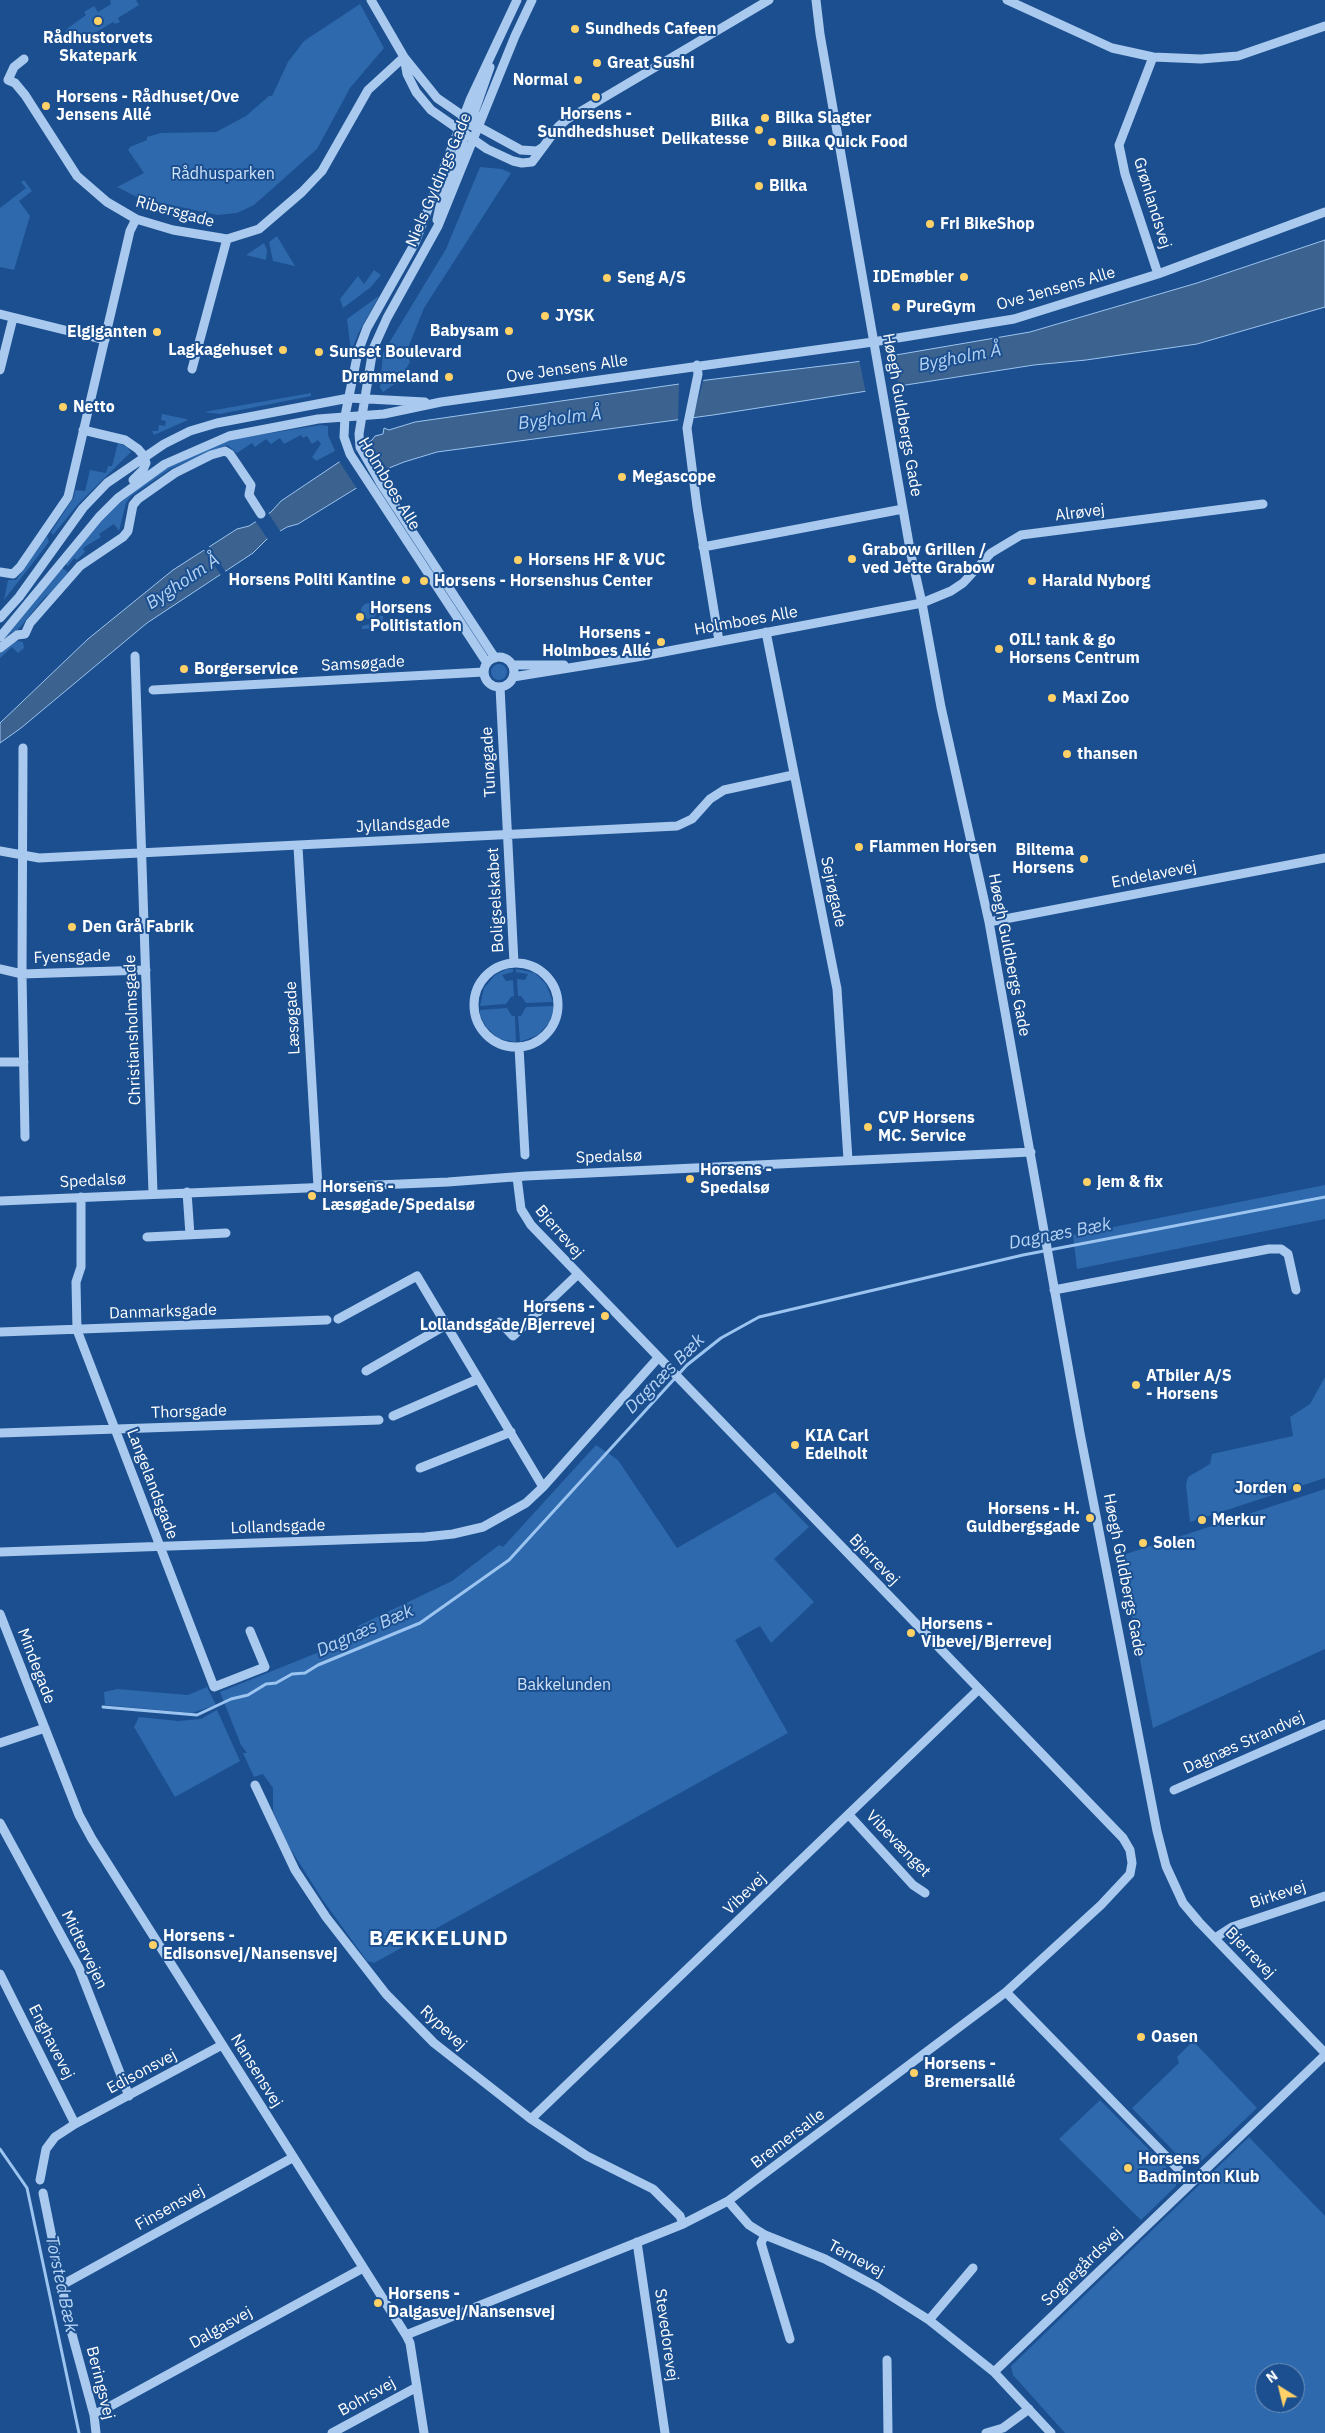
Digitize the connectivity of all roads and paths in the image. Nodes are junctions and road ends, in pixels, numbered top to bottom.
1 (371, 0) edge
2 (517, 0) edge
3 (532, 0) edge
4 (769, 0) edge
5 (816, 0) edge
6 (1007, 0) edge
7 (1325, 26) edge
8 (491, 54) junction
9 (404, 57) junction
10 (1153, 57) junction
11 (24, 58) dead end
12 (4, 81) edge
13 (464, 117) junction
14 (476, 125) junction
15 (461, 132) junction
16 (473, 141) junction
17 (545, 145) junction
18 (1325, 212) edge
19 (136, 219) junction
20 (434, 235) junction
21 (227, 239) junction
22 (1158, 274) junction
23 (0, 314) edge
24 (13, 318) junction
25 (105, 340) junction
26 (873, 342) junction
27 (697, 365) junction
28 (192, 369) dead end
29 (0, 370) edge
30 (349, 398) junction
31 (366, 399) junction
32 (441, 402) junction
33 (345, 416) junction
34 (363, 416) junction
35 (83, 430) junction
36 (144, 456) junction
37 (1263, 504) dead end
38 (904, 509) junction
39 (261, 514) dead end
40 (99, 517) junction
41 (703, 547) junction
42 (0, 572) edge
43 (922, 602) junction
44 (0, 618) edge
45 (766, 632) junction
46 (0, 637) edge
47 (718, 641) junction
48 (0, 648) edge
49 (135, 656) dead end
50 (491, 660) junction
51 (512, 665) junction
52 (574, 666) junction
53 (484, 672) junction
54 (513, 676) junction
55 (500, 687) junction
56 (153, 690) dead end
57 (23, 748) dead end
58 (793, 775) junction
59 (508, 836) junction
60 (298, 847) junction
61 (0, 851) edge
62 (143, 853) junction
63 (22, 857) junction
64 (1325, 858) edge
65 (989, 922) junction
66 (514, 963) junction
67 (0, 969) edge
68 (146, 970) junction
69 (22, 974) junction
70 (519, 1047) junction
71 (0, 1062) edge
72 (24, 1062) junction
73 (25, 1137) dead end
74 (1031, 1152) junction
75 (525, 1156) dead end
76 (848, 1160) junction
77 (517, 1177) junction
78 (318, 1188) junction
79 (187, 1192) junction
80 (153, 1193) junction
81 (82, 1197) junction
82 (0, 1201) edge
83 (226, 1233) dead end
84 (190, 1235) junction
85 (147, 1237) dead end
86 (577, 1275) junction
87 (1054, 1290) junction
88 (1296, 1290) dead end
89 (338, 1319) dead end
90 (327, 1320) dead end
91 (500, 1322) dead end
92 (446, 1325) junction
93 (76, 1330) junction
94 (0, 1332) edge
95 (661, 1360) junction
96 (366, 1371) dead end
97 (478, 1379) junction
98 (393, 1416) dead end
99 (380, 1420) dead end
100 (114, 1429) junction
101 (510, 1432) junction
102 (0, 1433) edge
103 (420, 1468) dead end
104 (543, 1487) junction
105 (160, 1546) junction
106 (0, 1552) edge
107 (0, 1614) edge
108 (250, 1631) dead end
109 (979, 1689) junction
110 (1325, 1724) edge
111 (45, 1728) junction
112 (0, 1743) edge
113 (255, 1785) dead end
114 (1174, 1790) dead end
115 (849, 1815) junction
116 (0, 1823) edge
117 (1166, 1866) joint
118 (1130, 1874) joint
119 (925, 1893) dead end
120 (1325, 1896) edge
121 (1215, 1938) junction
122 (0, 1974) edge
123 (1006, 1992) junction
124 (222, 2045) junction
125 (1325, 2054) edge
126 (129, 2096) junction
127 (531, 2119) junction
128 (75, 2124) junction
129 (292, 2158) junction
130 (40, 2180) dead end
131 (1191, 2182) junction
132 (43, 2193) dead end
133 (728, 2201) junction
134 (683, 2224) junction
135 (765, 2235) junction
136 (637, 2242) junction
137 (363, 2268) junction
138 (973, 2268) dead end
139 (62, 2284) junction
140 (929, 2320) junction
141 (406, 2335) junction
142 (790, 2339) dead end
143 (887, 2360) dead end
144 (994, 2372) junction
145 (417, 2387) junction
146 (1029, 2409) junction
147 (94, 2415) junction
148 (96, 2433) edge
149 (332, 2433) edge
150 (424, 2433) edge
151 (665, 2433) edge
152 (888, 2433) edge
153 (986, 2433) edge
154 (1051, 2433) edge

1 - 9 street
2 - 8 street, Niels Gyldings Gade
3 - 14 street, Niels Gyldings Gade
4 - 17 street
5 - 26 street, Høegh Guldbergs Gade
6 - 10 street
7 - 10 street
8 - 13 street, Niels Gyldings Gade
8 - 14 street
9 - 13 street
9 - 15 street
9 - 21 street, Ribersgade
10 - 22 street, Grønlandsvej
11 - 12 street
12 - 19 street, Ribersgade
13 - 14 street
13 - 15 street
14 - 16 street, Niels Gyldings Gade
14 - 17 street
15 - 16 street
15 - 20 street
15 - 30 street, Niels Gyldings Gade
16 - 17 street
16 - 20 street, Niels Gyldings Gade
18 - 22 street, Ove Jensens Alle
19 - 21 street, Ribersgade
19 - 25 street
20 - 31 street, Niels Gyldings Gade
21 - 28 street
22 - 26 street, Ove Jensens Alle
23 - 24 street
24 - 25 street
24 - 29 street
25 - 35 street
26 - 27 street, Ove Jensens Alle
26 - 38 street, Høegh Guldbergs Gade
27 - 32 street, Ove Jensens Alle
27 - 41 street
30 - 31 street
30 - 33 street, Niels Gyldings Gade
30 - 36 street
31 - 32 street, Ove Jensens Alle
31 - 34 street, Niels Gyldings Gade
32 - 34 street, Ove Jensens Alle
33 - 34 street
33 - 40 street
33 - 50 street, Holmboes Alle
34 - 50 street, Holmboes Alle
35 - 36 street
35 - 42 street
36 - 40 street
36 - 44 street
37 - 43 street, Alrøvej
38 - 41 street, Høegh Guldbergs Gade
38 - 43 street, Høegh Guldbergs Gade
39 - 48 street
40 - 46 street
41 - 47 street
43 - 45 street, Holmboes Alle
43 - 65 street, Høegh Guldbergs Gade
45 - 47 street, Holmboes Alle
45 - 58 street, Sejrøgade
47 - 52 street, Holmboes Alle
49 - 62 street, Christiansholmsgade
50 - 51 street
50 - 53 street
51 - 52 street, Holmboes Alle
51 - 54 street
52 - 54 street, Holmboes Alle
53 - 55 street
53 - 56 street, Samsøgade
54 - 55 street
55 - 59 street, Tunøgade
57 - 63 street
58 - 59 street, Jyllandsgade
58 - 76 street, Sejrøgade
59 - 60 street, Jyllandsgade
59 - 66 street, Boligselskabet
60 - 62 street, Jyllandsgade
60 - 78 street, Læsøgade
61 - 63 street, Jyllandsgade
62 - 63 street, Jyllandsgade
62 - 68 street, Christiansholmsgade
63 - 69 street
64 - 65 street, Endelavevej
65 - 74 street, Høegh Guldbergs Gade
66 - 70 street, Boligselskabet
66 - 70 street, Boligselskabet
67 - 69 street, Fyensgade
68 - 69 street, Fyensgade
68 - 80 street, Christiansholmsgade
69 - 72 street
70 - 75 street
71 - 72 street
72 - 73 street
74 - 76 street, Spedalsø
74 - 87 street, Høegh Guldbergs Gade
76 - 77 street, Spedalsø
77 - 78 street, Spedalsø
77 - 86 street, Bjerrevej
78 - 79 street, Spedalsø
79 - 80 street, Spedalsø
79 - 84 street
80 - 81 street, Spedalsø
81 - 82 street, Spedalsø
81 - 93 street, Langelandsgade
83 - 84 street
84 - 85 street
86 - 91 street, Bjerrevej
86 - 95 street, Bjerrevej
87 - 88 street
87 - 117 street, Høegh Guldbergs Gade
89 - 92 street
90 - 93 street, Danmarksgade
92 - 96 street
92 - 97 street
93 - 94 street, Danmarksgade
93 - 100 street, Langelandsgade
95 - 104 street, Lollandsgade
95 - 109 street, Bjerrevej
97 - 98 street
97 - 101 street
99 - 100 street, Thorsgade
100 - 102 street, Thorsgade
100 - 105 street, Langelandsgade
101 - 103 street
101 - 104 street
104 - 105 street, Lollandsgade
105 - 106 street, Lollandsgade
105 - 108 street, Langelandsgade
107 - 111 street, Mindegade
109 - 115 street, Vibevej
109 - 118 street, Bjerrevej
110 - 114 street, Dagnæs Strandvej
111 - 112 street
111 - 124 street, Nansensvej
113 - 127 street, Rypevej
115 - 119 street, Vibevænget
115 - 127 street, Vibevej
116 - 126 street, Midtervejen
117 - 121 street, Bjerrevej
118 - 123 street, Bremersalle
120 - 121 street, Birkevej
121 - 125 street, Bjerrevej
122 - 128 street, Enghavevej
123 - 131 street
123 - 133 street, Bremersalle
124 - 126 street, Edisonsvej
124 - 129 street, Nansensvej
125 - 131 street, Sognegårdsvej
126 - 128 street, Edisonsvej
127 - 134 street, Rypevej
128 - 130 street
129 - 137 street, Nansensvej
129 - 139 street, Finsensvej
131 - 144 street, Sognegårdsvej
132 - 139 street, Beringsvej
133 - 134 street, Bremersalle
133 - 135 street, Ternevej
134 - 136 street, Bremersalle
135 - 140 street, Ternevej
135 - 142 street
136 - 141 street, Bremersalle
136 - 151 street, Stevedorevej
137 - 141 street, Nansensvej
137 - 147 street, Dalgasvej
138 - 140 street
139 - 147 street, Beringsvej
140 - 144 street, Ternevej
141 - 145 street, Nansensvej
143 - 152 street
144 - 146 street, Ternevej
145 - 149 street, Bohrsvej
145 - 150 street, Nansensvej
146 - 153 street
146 - 154 street, Ternevej
147 - 148 street, Beringsvej

